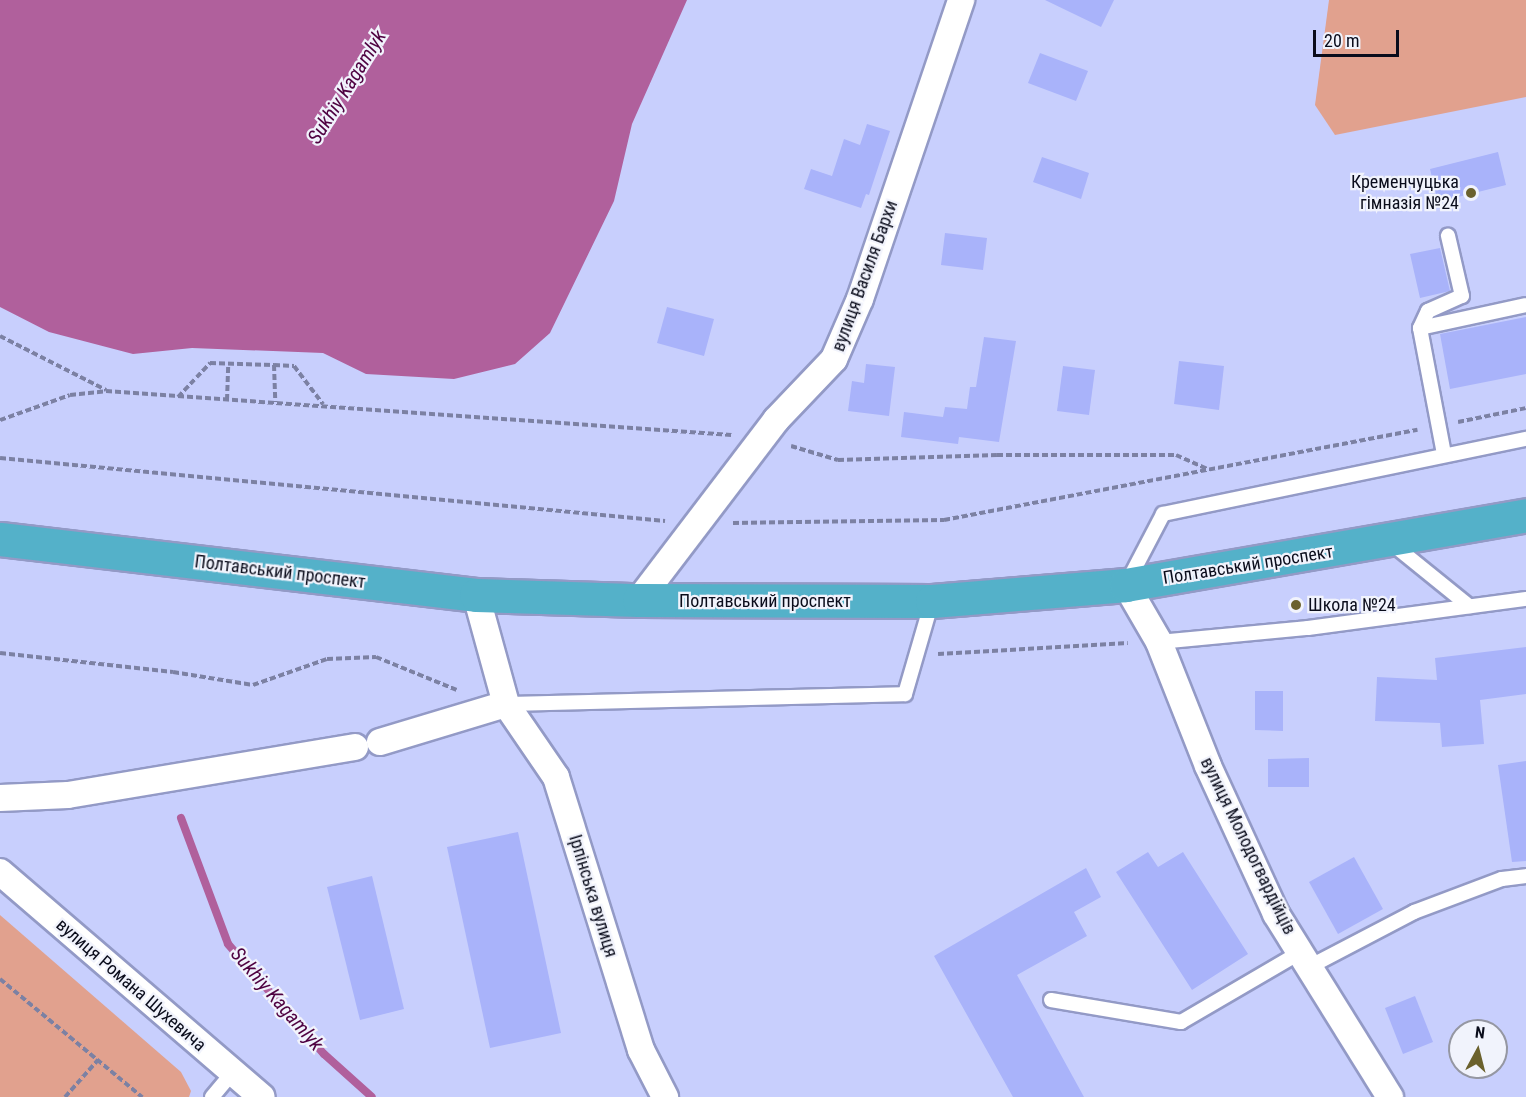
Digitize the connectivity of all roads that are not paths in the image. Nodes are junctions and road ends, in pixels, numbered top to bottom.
1 (961, 0) edge
2 (1448, 236) dead end
3 (1526, 305) edge
4 (1420, 328) junction
5 (1526, 439) edge
6 (1444, 454) junction
7 (1526, 515) edge
8 (0, 539) edge
9 (1388, 541) junction
10 (1126, 585) junction
11 (476, 595) junction
12 (1526, 599) edge
13 (639, 600) junction
14 (932, 601) junction
15 (1469, 606) junction
16 (1159, 642) junction
17 (506, 704) junction
18 (380, 742) dead end
19 (355, 747) dead end
20 (0, 798) edge
21 (0, 872) edge
22 (1526, 876) edge
23 (1305, 960) junction
24 (1050, 1000) dead end
25 (233, 1072) junction
26 (212, 1097) edge
27 (262, 1097) edge
28 (665, 1097) edge
29 (1390, 1097) edge

1 - 13 street, вулиця Василя Бархи
2 - 4 lane
3 - 4 lane
4 - 6 lane
5 - 6 lane
6 - 10 lane
7 - 9 highway, Полтавський проспект
8 - 11 highway, Полтавський проспект
9 - 10 highway, Полтавський проспект
9 - 15 lane
10 - 14 highway, Полтавський проспект
10 - 16 street, вулиця Молодогвардійців
11 - 13 highway, Полтавський проспект
11 - 17 street, Ірпінська вулиця
12 - 15 lane
13 - 14 highway, Полтавський проспект
14 - 17 lane
15 - 16 lane
16 - 23 street, вулиця Молодогвардійців
17 - 18 street
17 - 28 street, Ірпінська вулиця
19 - 20 street
21 - 25 street, вулиця Романа Шухевича
22 - 23 lane
23 - 24 lane
23 - 29 street, вулиця Молодогвардійців
25 - 26 lane
25 - 27 street, вулиця Романа Шухевича

